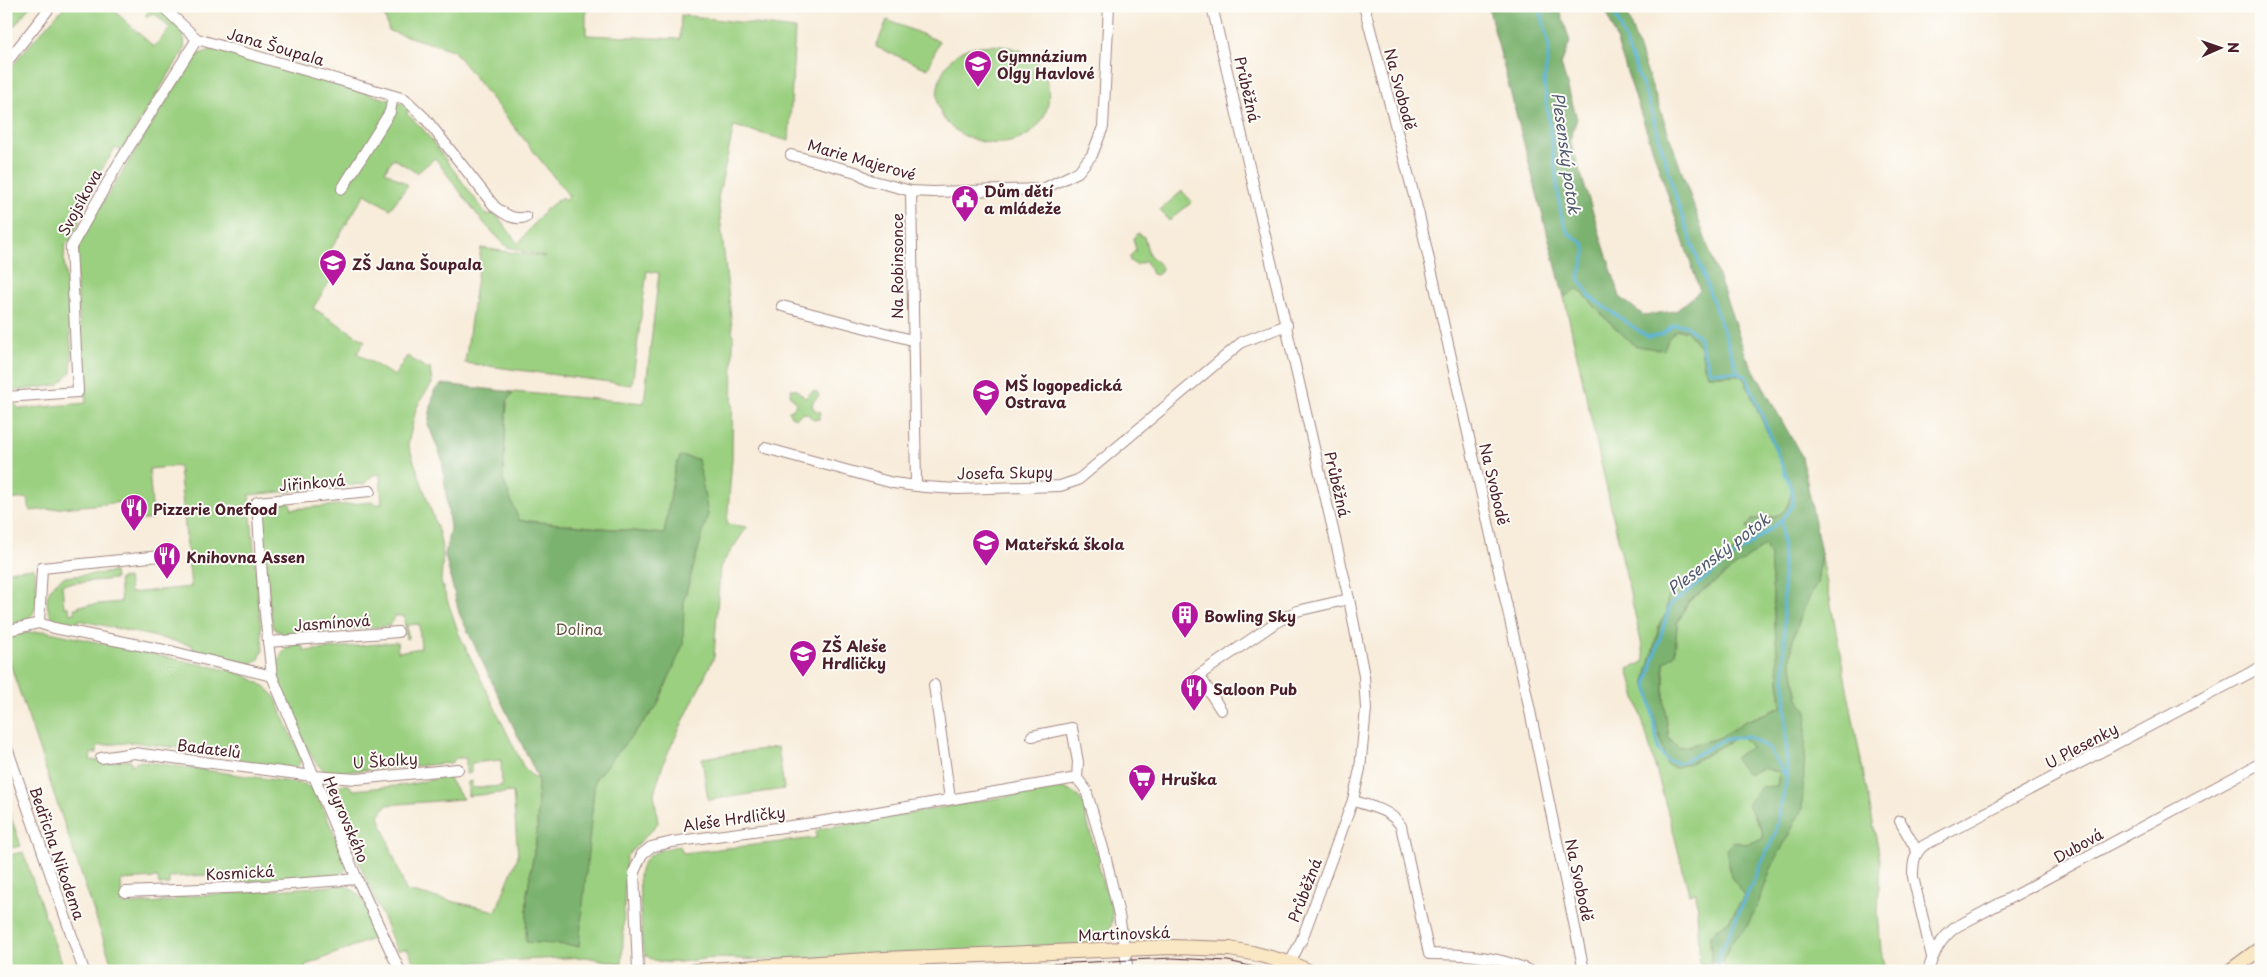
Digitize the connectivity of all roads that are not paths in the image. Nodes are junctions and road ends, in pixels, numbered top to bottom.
1 (51, 6) edge
2 (162, 6) edge
3 (1108, 6) edge
4 (1212, 6) edge
5 (1364, 6) edge
6 (197, 39) junction
7 (6, 63) edge
8 (393, 96) junction
9 (791, 155) dead end
10 (342, 189) dead end
11 (911, 191) junction
12 (526, 217) dead end
13 (782, 306) dead end
14 (1287, 325) junction
15 (912, 340) junction
16 (6, 397) edge
17 (765, 448) dead end
18 (916, 484) junction
19 (370, 491) dead end
20 (257, 502) joint
21 (170, 555) dead end
22 (1349, 599) junction
23 (40, 623) junction
24 (6, 631) edge
25 (398, 632) dead end
26 (268, 642) junction
27 (2261, 667) edge
28 (272, 676) junction
29 (934, 685) dead end
30 (1221, 710) dead end
31 (1032, 736) dead end
32 (6, 745) edge
33 (101, 758) dead end
34 (2261, 763) edge
35 (458, 769) dead end
36 (313, 776) junction
37 (1077, 778) junction
38 (950, 799) junction
39 (1353, 800) junction
40 (1900, 821) dead end
41 (1917, 851) junction
42 (357, 879) junction
43 (125, 892) dead end
44 (2261, 948) edge
45 (1124, 949) junction
46 (1932, 957) junction
47 (937, 958) junction
48 (1290, 963) junction
49 (767, 969) edge
50 (84, 971) edge
51 (400, 971) edge
52 (638, 971) edge
53 (694, 971) edge
54 (874, 971) edge
55 (1128, 971) edge
56 (1308, 971) edge
57 (1531, 971) edge
58 (1584, 971) edge
59 (1928, 971) edge
60 (2230, 971) edge

1 - 7 street
2 - 6 street, Jana Šoupala
3 - 11 street, Marie Majerové
4 - 14 street, Průběžná
5 - 58 street, Na Svobodě
6 - 8 street, Jana Šoupala
6 - 16 street, Svojsíkova
8 - 10 street
8 - 12 street, Jana Šoupala
9 - 11 street, Marie Majerové
11 - 15 street, Na Robinsonce
13 - 15 street, Na Robinsonce
14 - 18 street, Josefa Skupy
14 - 22 street, Průběžná
15 - 18 street, Na Robinsonce
17 - 18 street, Josefa Skupy
19 - 20 street, Jiřinková
20 - 26 street, Heyrovského
21 - 23 street
22 - 30 street
22 - 39 street, Průběžná
23 - 24 street
23 - 28 street
25 - 26 street, Jasmínová
26 - 28 street, Heyrovského
27 - 41 street, U Plesenky
28 - 36 street, Heyrovského
29 - 38 street
31 - 37 street
32 - 50 street, Bedřicha Nikodema
33 - 36 street, Badatelů
34 - 46 street, Dubová
35 - 36 street, U Školky
36 - 42 street, Heyrovského
37 - 38 street, Aleše Hrdličky
37 - 45 street
38 - 52 street, Aleše Hrdličky
39 - 48 street, Průběžná
39 - 57 street
40 - 41 street
41 - 46 street
42 - 43 street, Kosmická
42 - 51 street, Heyrovského
44 - 60 street
45 - 47 street, Martinovská
45 - 48 street, Martinovská
45 - 55 street
46 - 59 street, Dubová
47 - 49 street, Martinovská
47 - 54 street, Martinovská
48 - 56 street, Martinovská
49 - 53 street, Martinovská

